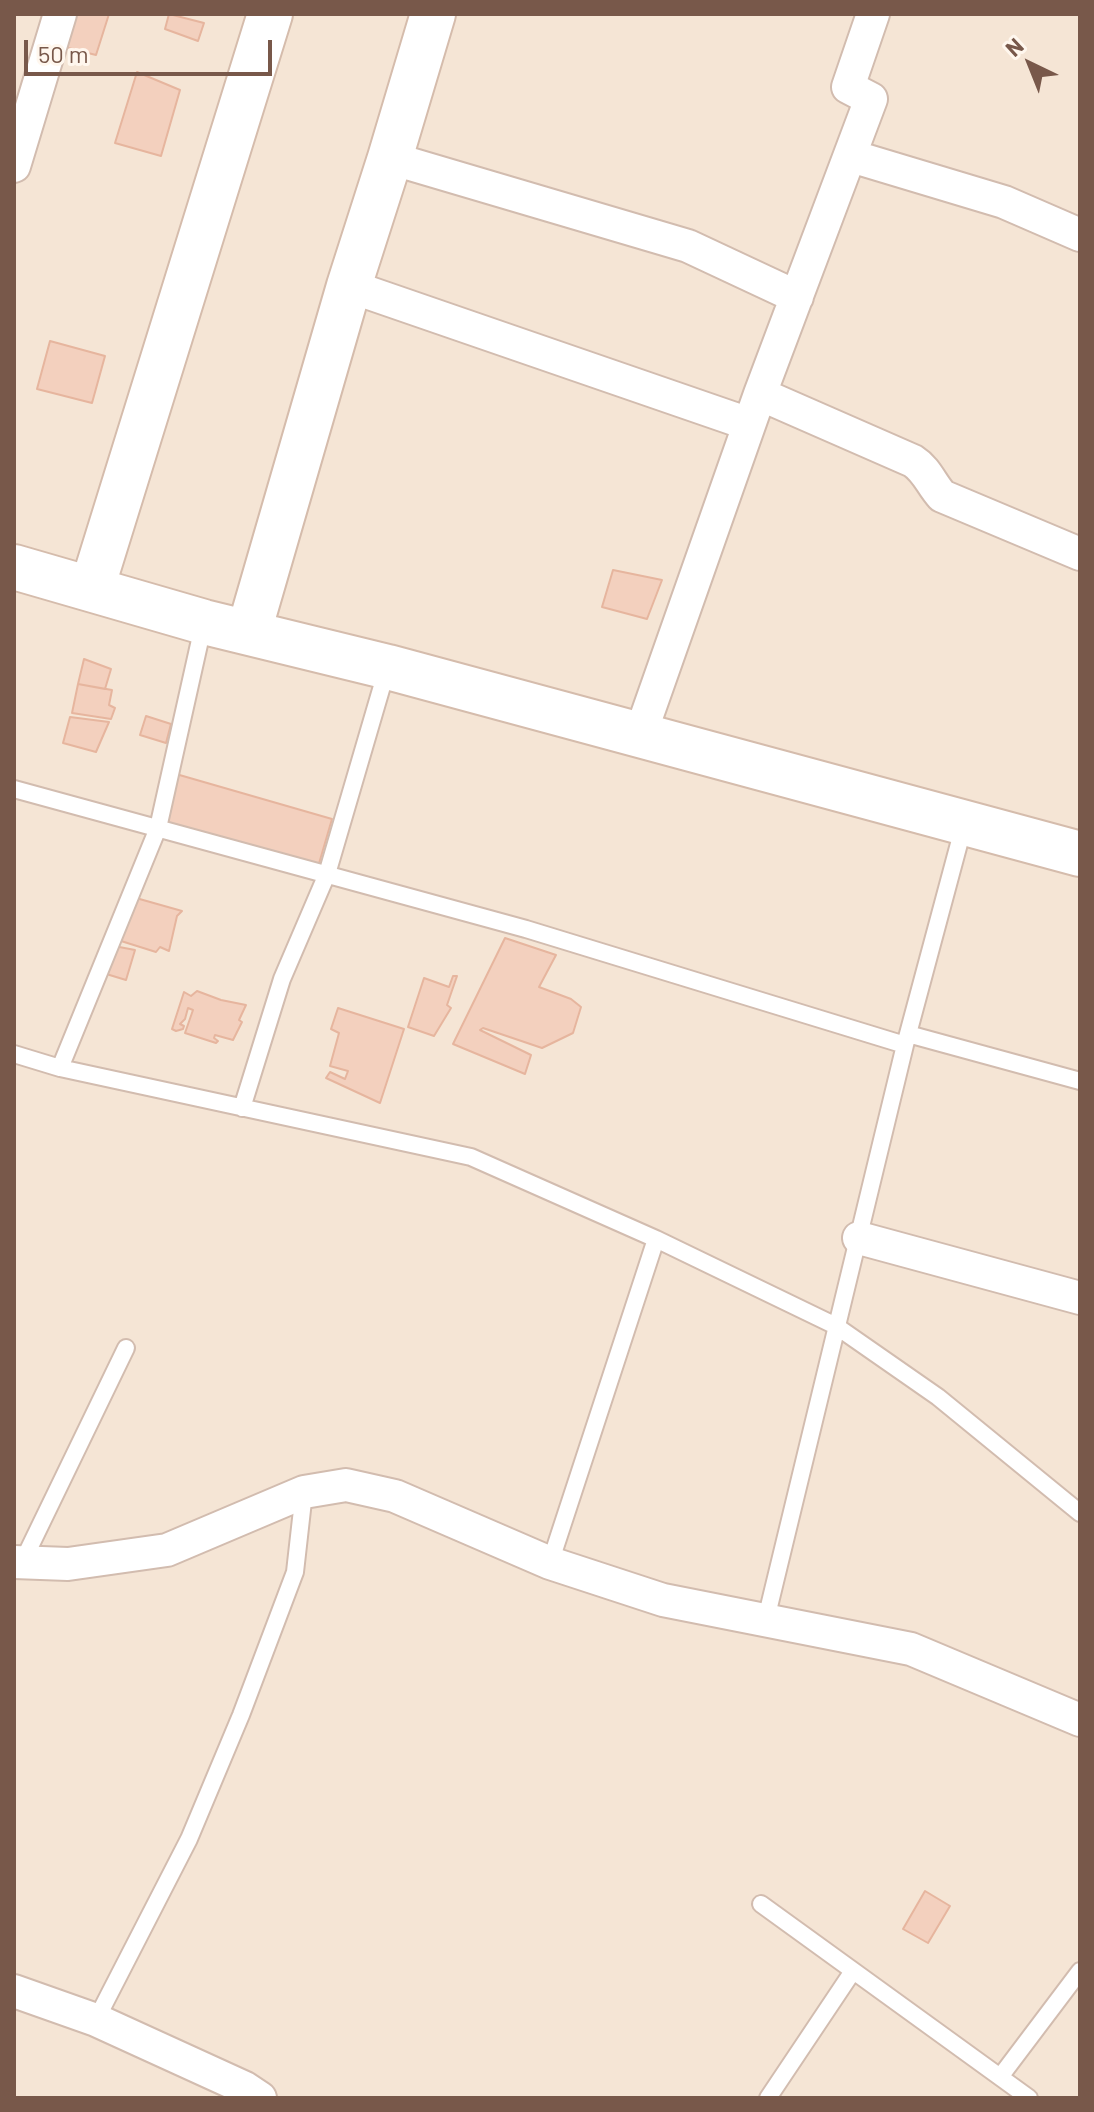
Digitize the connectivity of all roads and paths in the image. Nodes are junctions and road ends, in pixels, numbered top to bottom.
1 (60, 14) edge
2 (270, 14) edge
3 (433, 14) edge
4 (873, 14) edge
5 (851, 156) junction
6 (390, 158) junction
7 (14, 166) edge
8 (1080, 235) edge
9 (349, 286) junction
10 (797, 297) junction
11 (760, 394) junction
12 (749, 424) junction
13 (1080, 554) edge
14 (14, 567) edge
15 (92, 588) junction
16 (204, 622) junction
17 (249, 631) junction
18 (388, 667) junction
19 (640, 735) junction
20 (14, 789) edge
21 (964, 823) junction
22 (158, 828) junction
23 (1080, 854) edge
24 (327, 874) junction
25 (906, 1039) junction
26 (14, 1054) edge
27 (60, 1068) junction
28 (1080, 1081) edge
29 (242, 1108) junction
30 (859, 1238) junction
31 (656, 1239) junction
32 (1080, 1298) edge
33 (836, 1326) junction
34 (126, 1348) dead end
35 (304, 1492) junction
36 (1080, 1513) edge
37 (19, 1562) edge
38 (550, 1563) junction
39 (766, 1619) junction
40 (1080, 1720) edge
41 (761, 1904) dead end
42 (853, 1971) junction
43 (1080, 1971) edge
44 (15, 1993) edge
45 (96, 2020) junction
46 (1000, 2077) junction
47 (260, 2098) edge
48 (768, 2098) edge
49 (1029, 2098) edge

1 - 7 street
2 - 15 street
3 - 6 street
4 - 5 street
5 - 8 street
5 - 10 street
6 - 9 street
6 - 10 street
9 - 12 street
9 - 17 street
10 - 11 street
11 - 12 street
11 - 13 street
12 - 19 street
14 - 15 street
15 - 16 street
16 - 17 street
16 - 22 lane
17 - 18 street
18 - 19 street
18 - 24 lane
19 - 21 street
20 - 22 lane
21 - 23 street
21 - 25 lane
22 - 24 lane
22 - 27 lane
24 - 25 lane
24 - 29 lane
25 - 28 lane
25 - 30 lane
26 - 27 lane
27 - 29 lane
29 - 31 lane
30 - 32 street
30 - 33 lane
31 - 33 lane
31 - 38 lane
33 - 36 lane
33 - 39 lane
34 - 37 lane
35 - 37 street
35 - 38 street
35 - 45 lane
38 - 39 street
39 - 40 street
41 - 42 lane
42 - 46 lane
42 - 48 lane
43 - 46 lane
44 - 45 street
45 - 47 street
46 - 49 lane

